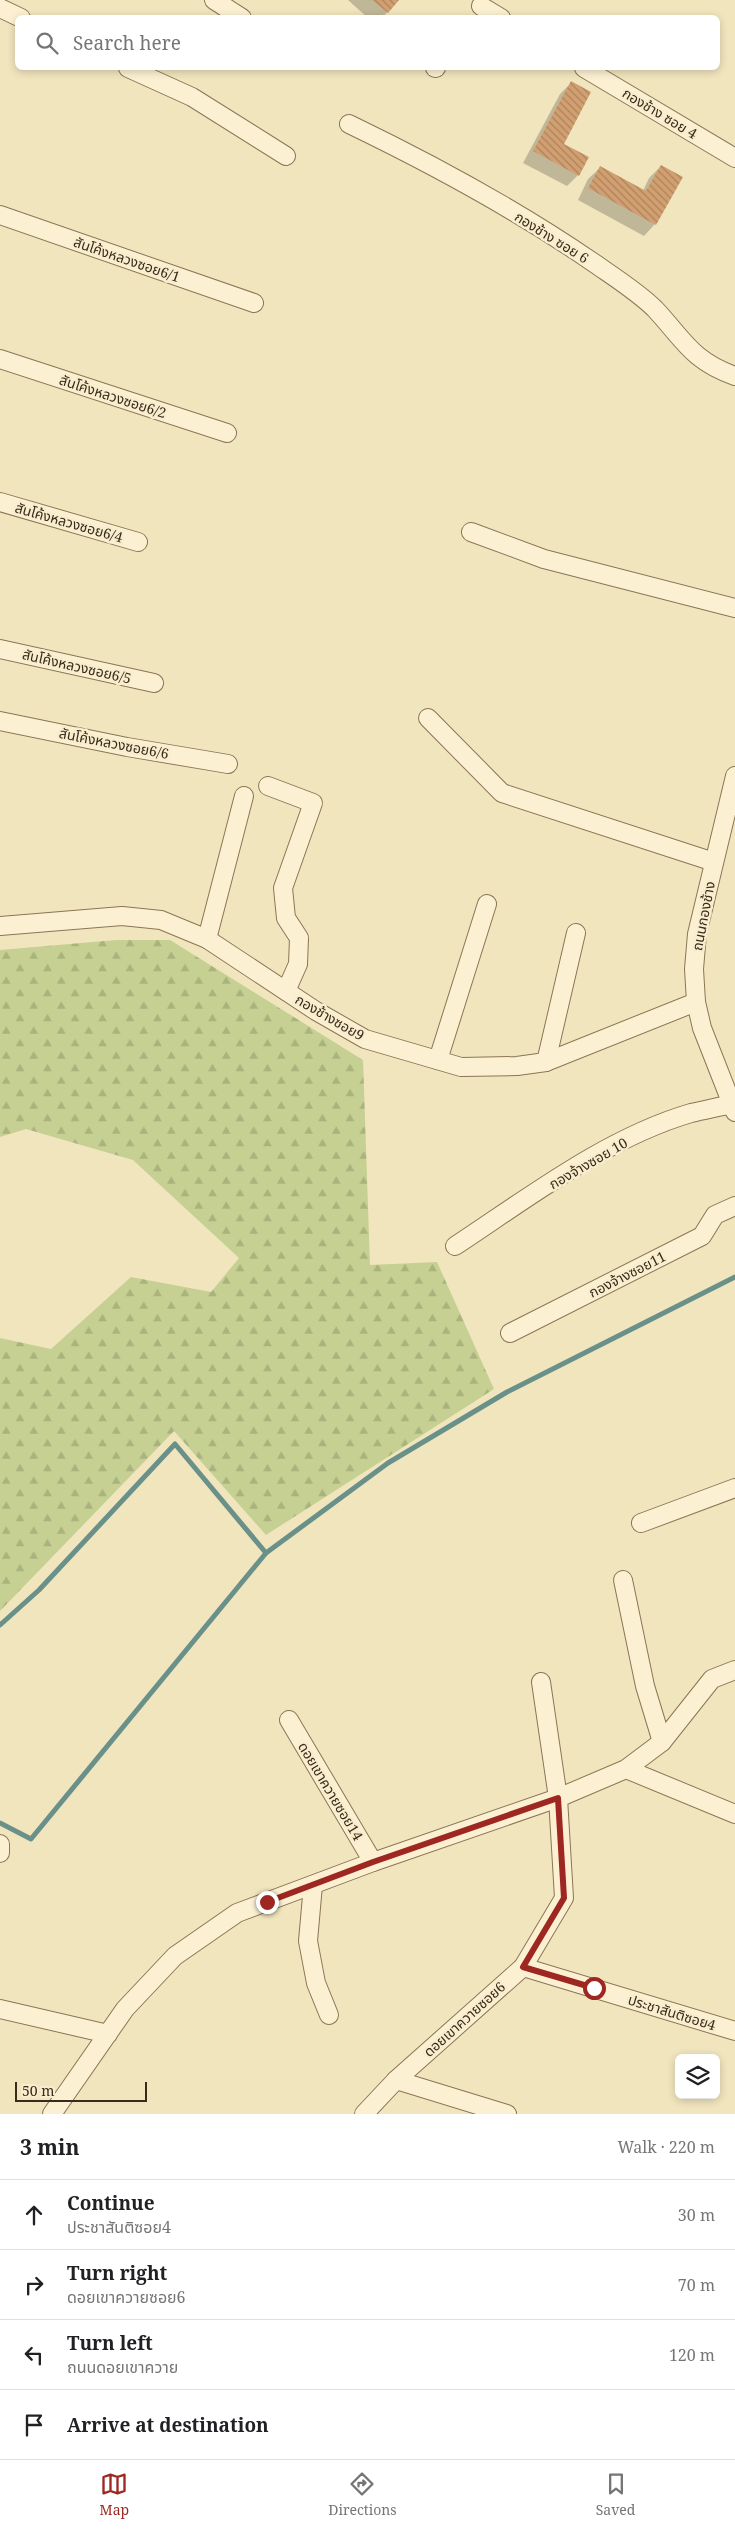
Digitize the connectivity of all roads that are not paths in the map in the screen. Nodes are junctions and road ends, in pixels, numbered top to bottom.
1 (214, 0) edge
2 (0, 8) edge
3 (480, 8) edge
4 (15, 15) edge
5 (237, 15) edge
6 (495, 15) edge
7 (132, 70) edge
8 (587, 70) edge
9 (350, 124) dead end
10 (286, 156) dead end
11 (735, 158) edge
12 (0, 215) edge
13 (254, 303) dead end
14 (0, 359) edge
15 (735, 376) edge
16 (227, 433) dead end
17 (0, 502) edge
18 (470, 532) dead end
19 (138, 542) dead end
20 (735, 608) edge
21 (0, 648) edge
22 (154, 683) dead end
23 (428, 718) dead end
24 (0, 721) edge
25 (228, 764) dead end
26 (735, 776) edge
27 (268, 786) dead end
28 (244, 796) dead end
29 (714, 862) junction
30 (487, 904) dead end
31 (0, 926) edge
32 (576, 932) dead end
33 (207, 939) junction
34 (286, 991) junction
35 (696, 1002) junction
36 (438, 1060) junction
37 (546, 1062) junction
38 (734, 1108) edge
39 (735, 1206) edge
40 (455, 1246) dead end
41 (510, 1333) dead end
42 (735, 1488) edge
43 (641, 1523) dead end
44 (623, 1580) dead end
45 (735, 1670) edge
46 (541, 1682) dead end
47 (289, 1720) dead end
48 (662, 1742) junction
49 (626, 1769) junction
50 (558, 1798) junction
51 (735, 1814) edge
52 (0, 1844) edge
53 (0, 1853) edge
54 (373, 1862) junction
55 (313, 1885) junction
56 (523, 1967) junction
57 (0, 2008) edge
58 (329, 2015) dead end
59 (735, 2031) edge
60 (108, 2034) junction
61 (396, 2080) junction
62 (52, 2114) edge
63 (364, 2114) edge
64 (507, 2114) edge

1 - 5 street
2 - 4 street
3 - 6 street
7 - 10 street
8 - 11 street, กองช้าง ซอย 4
9 - 15 street, กองช้าง ซอย 6
12 - 13 street, สันโค้งหลวงซอย6/1
14 - 16 street, สันโค้งหลวงซอย6/2
17 - 19 street, สันโค้งหลวงซอย6/4
18 - 20 street
21 - 22 street, สันโค้งหลวงซอย6/5
23 - 29 street
24 - 25 street, สันโค้งหลวงซอย6/6
26 - 29 street, ถนนกองช้าง
27 - 34 street
28 - 33 street
29 - 35 street, ถนนกองช้าง
30 - 36 street
31 - 33 street, กองช้างซอย9
32 - 37 street
33 - 34 street, กองช้างซอย9
34 - 36 street, กองช้างซอย9
35 - 37 street, กองช้างซอย9
35 - 38 street, ถนนกองช้าง
36 - 37 street, กองช้างซอย9
38 - 40 street, กองจ้างซอย 10
39 - 41 street, กองจ้างซอย11
42 - 43 street
44 - 48 street
45 - 48 street
46 - 50 street, ดอยเขาควายซอย6
47 - 54 street, ดอยเขาควายซอย14
48 - 49 street
49 - 50 street
49 - 51 street
50 - 54 street
50 - 56 street, ดอยเขาควายซอย6
52 - 53 street
54 - 55 street
55 - 58 street
55 - 60 street
56 - 59 street, ประชาสันติซอย4
56 - 61 street, ดอยเขาควายซอย6
57 - 60 street
60 - 62 street
61 - 63 street, ดอยเขาควายซอย6
61 - 64 street

